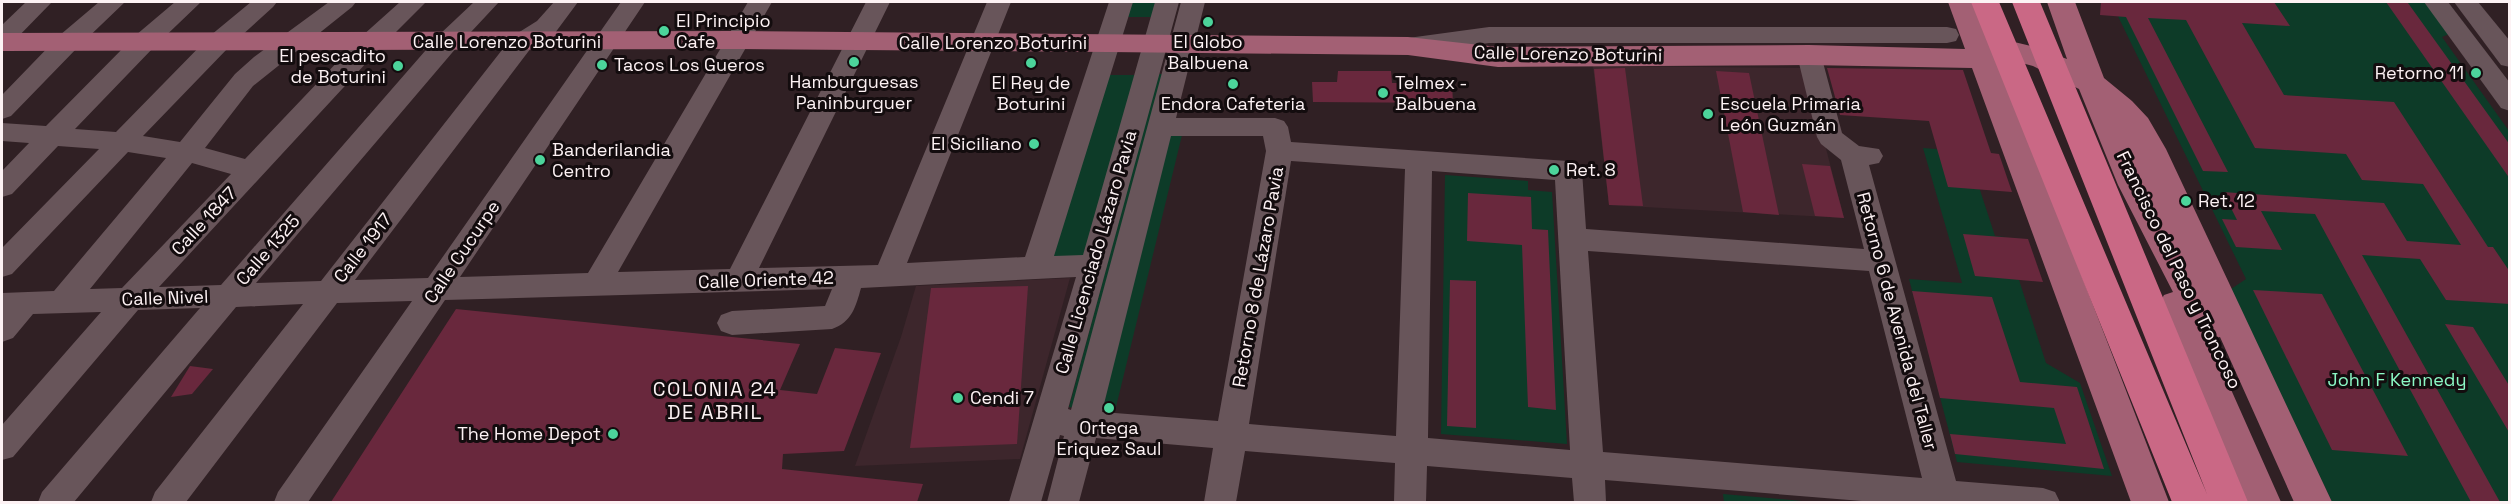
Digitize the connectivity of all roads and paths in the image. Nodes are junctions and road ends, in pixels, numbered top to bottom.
1 (40, 2) edge
2 (113, 2) edge
3 (189, 2) edge
4 (265, 2) edge
5 (344, 2) edge
6 (414, 2) edge
7 (487, 2) edge
8 (567, 2) edge
9 (633, 2) edge
10 (760, 2) edge
11 (878, 2) edge
12 (999, 2) edge
13 (1121, 2) edge
14 (1167, 2) edge
15 (1193, 2) edge
16 (1962, 2) edge
17 (1985, 2) edge
18 (2026, 2) edge
19 (2061, 2) edge
20 (2436, 2) edge
21 (2466, 2) edge
22 (2451, 22) junction
23 (2484, 24) junction
24 (1947, 35) dead end
25 (2, 40) edge
26 (295, 40) junction
27 (737, 40) junction
28 (69, 41) junction
29 (145, 41) junction
30 (220, 41) junction
31 (448, 41) junction
32 (371, 42) junction
33 (522, 42) junction
34 (605, 42) junction
35 (856, 42) junction
36 (982, 43) junction
37 (1108, 43) junction
38 (1168, 45) junction
39 (1408, 46) junction
40 (1809, 55) junction
41 (1984, 59) junction
42 (2510, 59) edge
43 (2510, 102) edge
44 (2, 110) edge
45 (1161, 128) junction
46 (2, 132) edge
47 (50, 136) junction
48 (121, 142) junction
49 (1279, 151) junction
50 (186, 152) junction
51 (1419, 161) junction
52 (251, 170) junction
53 (2134, 186) junction
54 (2, 187) edge
55 (1573, 239) junction
56 (1881, 261) junction
57 (1094, 265) junction
58 (2, 266) edge
59 (1036, 267) junction
60 (888, 275) junction
61 (850, 277) junction
62 (739, 280) junction
63 (596, 286) junction
64 (437, 289) junction
65 (330, 292) junction
66 (228, 296) junction
67 (130, 299) junction
68 (62, 302) junction
69 (13, 304) edge
70 (732, 323) dead end
71 (2, 330) edge
72 (1047, 421) junction
73 (1084, 423) junction
74 (1231, 436) junction
75 (2, 447) edge
76 (1411, 450) junction
77 (1587, 465) junction
78 (2249, 497) edge
79 (1943, 498) edge
80 (54, 502) edge
81 (167, 502) edge
82 (290, 502) edge
83 (1025, 502) edge
84 (1063, 502) edge
85 (1220, 502) edge
86 (1410, 502) edge
87 (1590, 502) edge
88 (2043, 502) edge
89 (2150, 502) edge
90 (2191, 502) edge
91 (2290, 502) edge
92 (2313, 502) edge

1 - 25 street
2 - 28 street
3 - 29 street
4 - 30 street
5 - 26 street
6 - 32 street, Calle 1847
7 - 31 street, Calle 1325
8 - 33 street, Calle 1917
9 - 34 street, Calle Cucurpe
10 - 27 street
11 - 35 street
12 - 36 street
13 - 37 street
14 - 38 street, Calle Licenciado Lázaro Pavia
15 - 38 street, Calle Licenciado Lázaro Pavia
16 - 41 main road
17 - 90 highway
18 - 78 highway, Francisco del Paso y Troncoso
19 - 53 main road, Francisco del Paso y Troncoso
20 - 22 street
21 - 23 street
22 - 23 street
22 - 43 street
23 - 42 street
24 - 39 street
25 - 28 main road, Calle Lorenzo Boturini
26 - 30 main road, Calle Lorenzo Boturini
26 - 32 main road, Calle Lorenzo Boturini
26 - 50 street
27 - 34 main road, Calle Lorenzo Boturini
27 - 35 main road, Calle Lorenzo Boturini
27 - 63 street
28 - 29 main road, Calle Lorenzo Boturini
28 - 44 street
29 - 30 main road, Calle Lorenzo Boturini
29 - 47 street
30 - 48 street
31 - 32 main road, Calle Lorenzo Boturini
31 - 33 main road, Calle Lorenzo Boturini
31 - 66 street, Calle 1325
32 - 52 street, Calle 1847
33 - 34 main road, Calle Lorenzo Boturini
33 - 65 street, Calle 1917
34 - 64 street, Calle Cucurpe
35 - 36 main road, Calle Lorenzo Boturini
35 - 62 street
36 - 37 main road, Calle Lorenzo Boturini
36 - 60 street
37 - 38 main road, Calle Lorenzo Boturini
37 - 59 street
38 - 39 main road, Calle Lorenzo Boturini
38 - 45 street, Calle Licenciado Lázaro Pavia
38 - 57 street, Calle Licenciado Lázaro Pavia
39 - 40 main road, Calle Lorenzo Boturini
39 - 92 main road
40 - 41 main road, Calle Lorenzo Boturini
40 - 56 street, Retorno 6 de Avenida del Taller
41 - 89 main road
45 - 49 street
45 - 73 street, Calle Licenciado Lázaro Pavia
46 - 47 street
47 - 48 street
47 - 54 street
48 - 50 street
48 - 58 street
49 - 51 street, Retorno 8 de Lázaro Pavia
49 - 74 street, Retorno 8 de Lázaro Pavia
50 - 52 street
50 - 68 street
51 - 55 street, Retorno 8 de Lázaro Pavia
51 - 76 street
52 - 67 street, Calle 1847
53 - 78 main road
53 - 91 main road, Francisco del Paso y Troncoso
55 - 56 street
55 - 77 street
56 - 79 street, Retorno 6 de Avenida del Taller
57 - 59 street, Calle Oriente 42
57 - 72 street, Calle Licenciado Lázaro Pavia
59 - 60 street, Calle Oriente 42
60 - 61 street, Calle Oriente 42
61 - 62 street, Calle Oriente 42
61 - 70 street
62 - 63 street, Calle Oriente 42
63 - 64 street, Calle Oriente 42
64 - 65 street, Calle Nivel
64 - 82 street, Calle Cucurpe
65 - 66 street, Calle Nivel
65 - 81 street, Calle 1917
66 - 67 street, Calle Nivel
66 - 80 street, Calle 1325
67 - 68 street, Calle Nivel
67 - 75 street, Calle 1847
68 - 69 street, Calle Nivel
69 - 71 street
72 - 73 street
72 - 83 street, Calle Licenciado Lázaro Pavia
73 - 74 street
73 - 84 street, Calle Licenciado Lázaro Pavia
74 - 76 street
74 - 85 street, Retorno 8 de Lázaro Pavia
76 - 77 street
76 - 86 street
77 - 79 street
77 - 87 street
79 - 88 street

